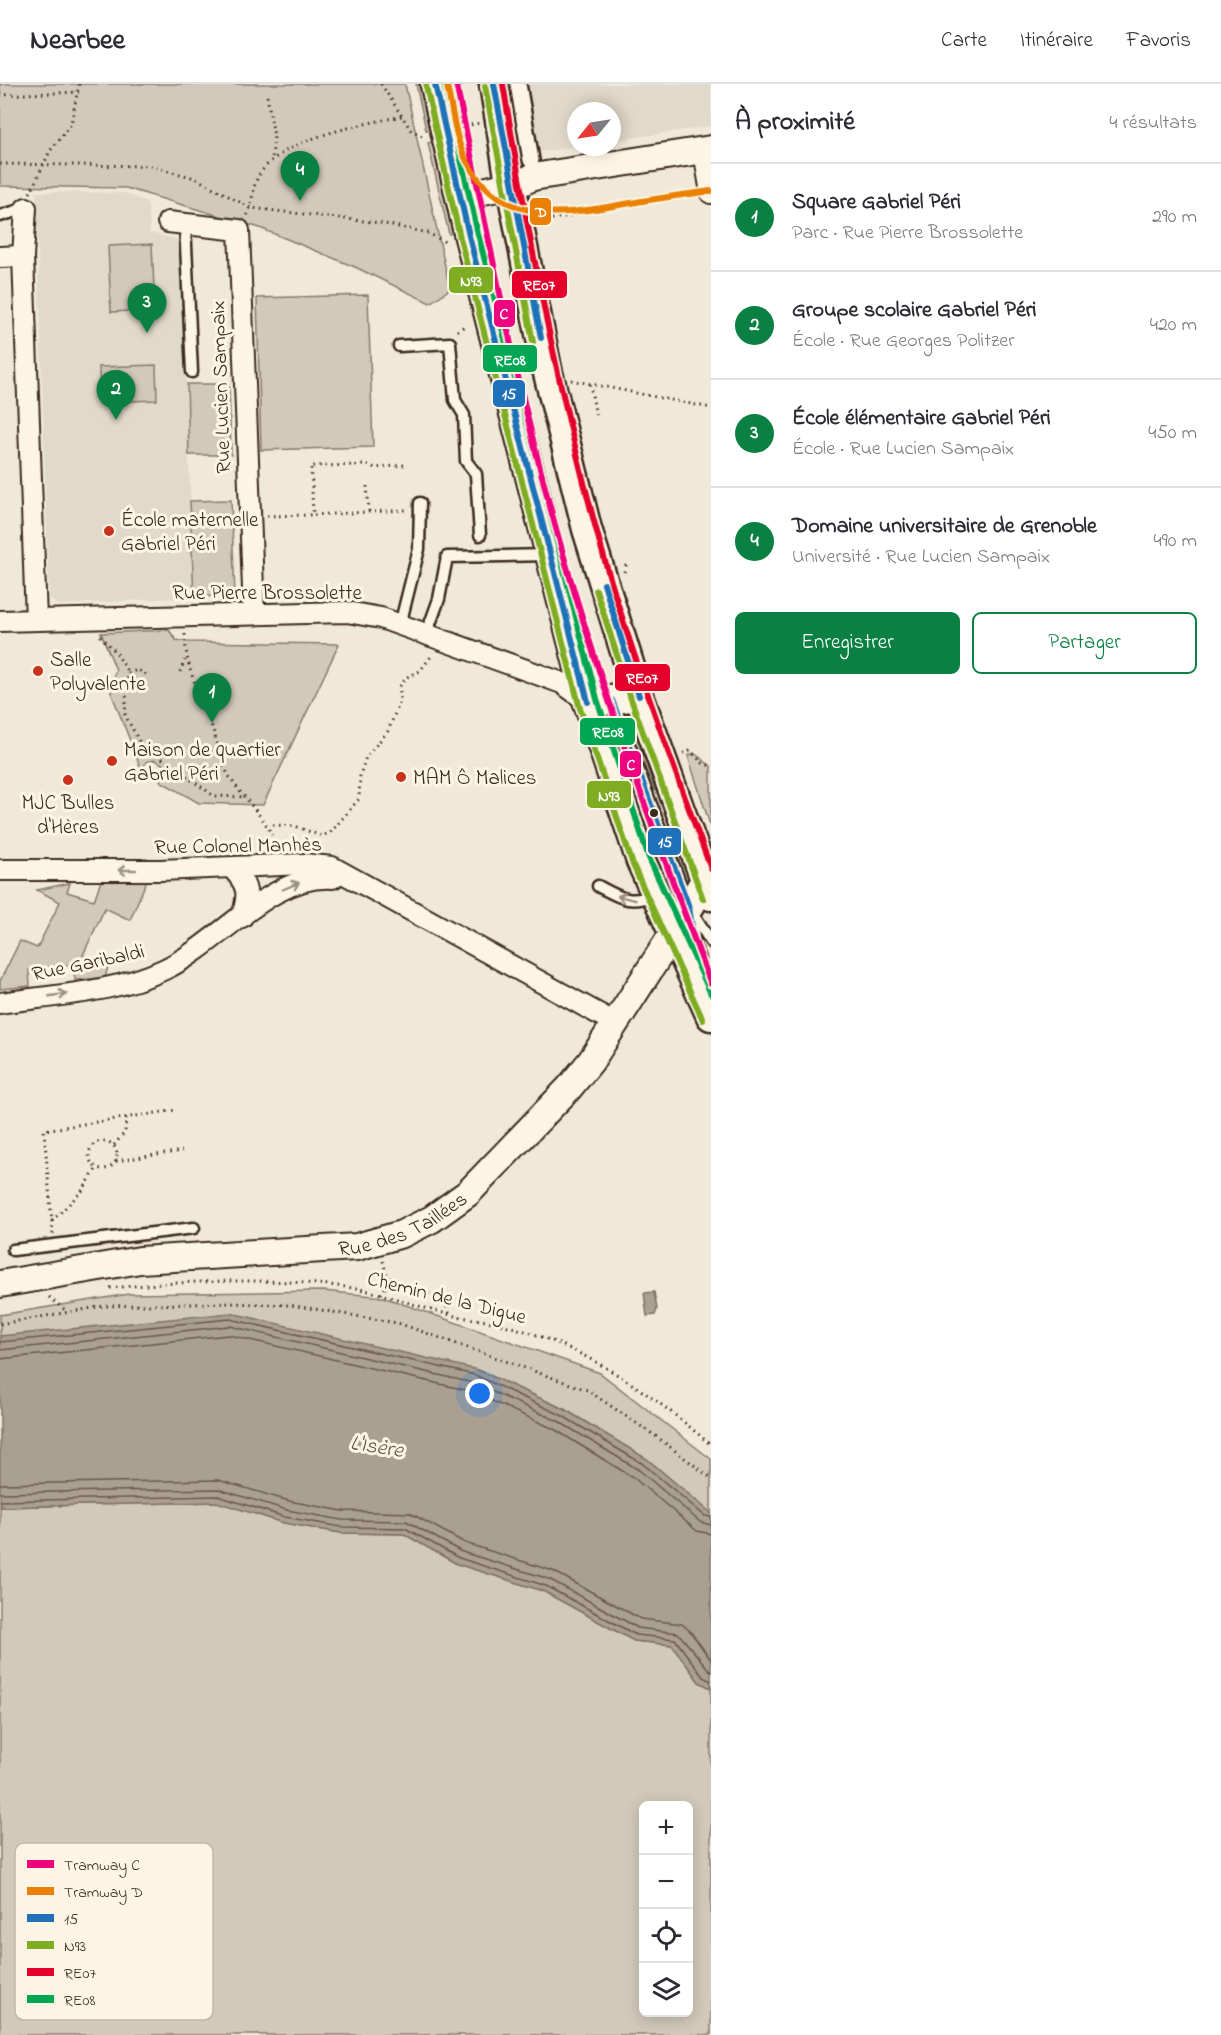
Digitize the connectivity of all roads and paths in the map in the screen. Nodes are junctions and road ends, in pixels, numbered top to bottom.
1 (79, 84) edge
2 (381, 84) edge
3 (435, 84) edge
4 (494, 84) edge
5 (518, 84) edge
6 (79, 92) junction
7 (0, 95) edge
8 (267, 96) dead end
9 (402, 116) junction
10 (501, 119) junction
11 (445, 132) junction
12 (707, 150) edge
13 (272, 159) junction
14 (531, 160) dead end
15 (0, 164) edge
16 (43, 166) junction
17 (511, 185) junction
18 (703, 194) edge
19 (460, 196) junction
20 (26, 208) junction
21 (250, 208) junction
22 (0, 216) edge
23 (538, 221) dead end
24 (177, 223) joint
25 (239, 230) junction
26 (445, 242) dead end
27 (22, 256) junction
28 (0, 257) edge
29 (399, 346) dead end
30 (192, 372) dead end
31 (571, 380) dead end
32 (590, 384) junction
33 (711, 408) edge
34 (596, 416) dead end
35 (404, 465) dead end
36 (367, 486) dead end
37 (420, 506) joint
38 (369, 512) junction
39 (313, 515) junction
40 (250, 517) junction
41 (480, 535) dead end
42 (550, 555) junction
43 (627, 562) dead end
44 (624, 572) dead end
45 (254, 614) junction
46 (184, 615) junction
47 (95, 618) junction
48 (36, 620) junction
49 (0, 621) edge
50 (400, 625) junction
51 (435, 638) junction
52 (185, 660) junction
53 (180, 672) dead end
54 (128, 673) junction
55 (146, 674) dead end
56 (613, 699) junction
57 (690, 751) dead end
58 (711, 766) edge
59 (246, 797) junction
60 (273, 825) dead end
61 (272, 835) dead end
62 (232, 868) junction
63 (0, 870) edge
64 (351, 880) junction
65 (598, 886) dead end
66 (704, 889) edge
67 (656, 895) junction
68 (242, 917) junction
69 (674, 932) junction
70 (711, 942) edge
71 (711, 984) edge
72 (0, 1003) edge
73 (711, 1016) edge
74 (617, 1024) junction
75 (176, 1110) dead end
76 (126, 1117) junction
77 (114, 1145) junction
78 (182, 1151) dead end
79 (116, 1161) junction
80 (97, 1167) junction
81 (52, 1222) junction
82 (194, 1228) dead end
83 (380, 1242) junction
84 (54, 1245) junction
85 (13, 1250) dead end
86 (391, 1279) junction
87 (0, 1284) edge
88 (108, 1288) dead end
89 (381, 1294) junction
90 (58, 1295) dead end
91 (49, 1297) junction
92 (38, 1299) dead end
93 (67, 1311) junction
94 (450, 1315) junction
95 (0, 1324) edge
96 (711, 1445) edge
97 (711, 1478) edge

1 - 6 path
2 - 9 path
3 - 11 main road
4 - 10 main road
5 - 14 street
6 - 7 path
6 - 16 path
8 - 13 path
9 - 11 path
9 - 13 path
10 - 11 path
10 - 17 main road
11 - 19 main road
12 - 17 street
12 - 18 street
13 - 21 path
15 - 16 path
16 - 20 path
16 - 21 path
17 - 19 street
17 - 56 main road
18 - 23 path
19 - 42 main road
20 - 22 lane
20 - 27 street
21 - 25 path
21 - 26 path
24 - 25 street
24 - 30 lane
25 - 40 street, Rue Lucien Sampaix
27 - 28 street
27 - 48 street
29 - 41 lane
31 - 32 path
32 - 33 path
32 - 34 path
35 - 39 path
36 - 38 path
37 - 38 path
37 - 50 lane
38 - 39 path
39 - 40 path
40 - 45 street, Rue Lucien Sampaix
42 - 51 lane
42 - 56 main road
43 - 44 path
45 - 46 street, Rue Pierre Brossolette
45 - 50 street, Rue Pierre Brossolette
46 - 47 street, Rue Pierre Brossolette
46 - 52 path
47 - 48 street, Rue Pierre Brossolette
47 - 54 path
48 - 49 street, Rue Pierre Brossolette
50 - 51 street, Rue Pierre Brossolette
51 - 56 street, Rue Pierre Brossolette
51 - 60 path
52 - 53 path
52 - 59 path
54 - 55 path
54 - 59 path
56 - 66 main road
56 - 67 main road
57 - 58 path
59 - 61 path
62 -> 63 street, Rue Colonel Manhès
62 - 64 street, Rue Colonel Manhès
62 - 68 street
68 -> 64 street, Rue Garibaldi
64 - 74 street, Rue Colonel Manhès
67 -> 65 lane
66 - 69 main road
66 - 70 lane
66 - 71 lane
67 - 69 main road
72 -> 68 street, Rue Garibaldi
69 - 73 main road
69 - 74 street, Rue des Taillées
74 - 83 street, Rue des Taillées
75 - 76 path
76 - 77 path
76 - 81 path
77 - 79 path
77 - 80 path
78 - 79 path
79 - 80 path
80 - 81 path
81 - 84 path
82 - 84 lane
83 - 86 path
83 - 87 street, Rue des Taillées
84 - 85 lane
86 - 89 path
86 - 94 path
88 - 89 path, Chemin de la Digue
89 - 94 path, Chemin de la Digue
90 - 91 path
91 - 92 path
91 - 93 path
93 - 95 path
93 - 97 path
94 - 96 path, Chemin de la Digue

